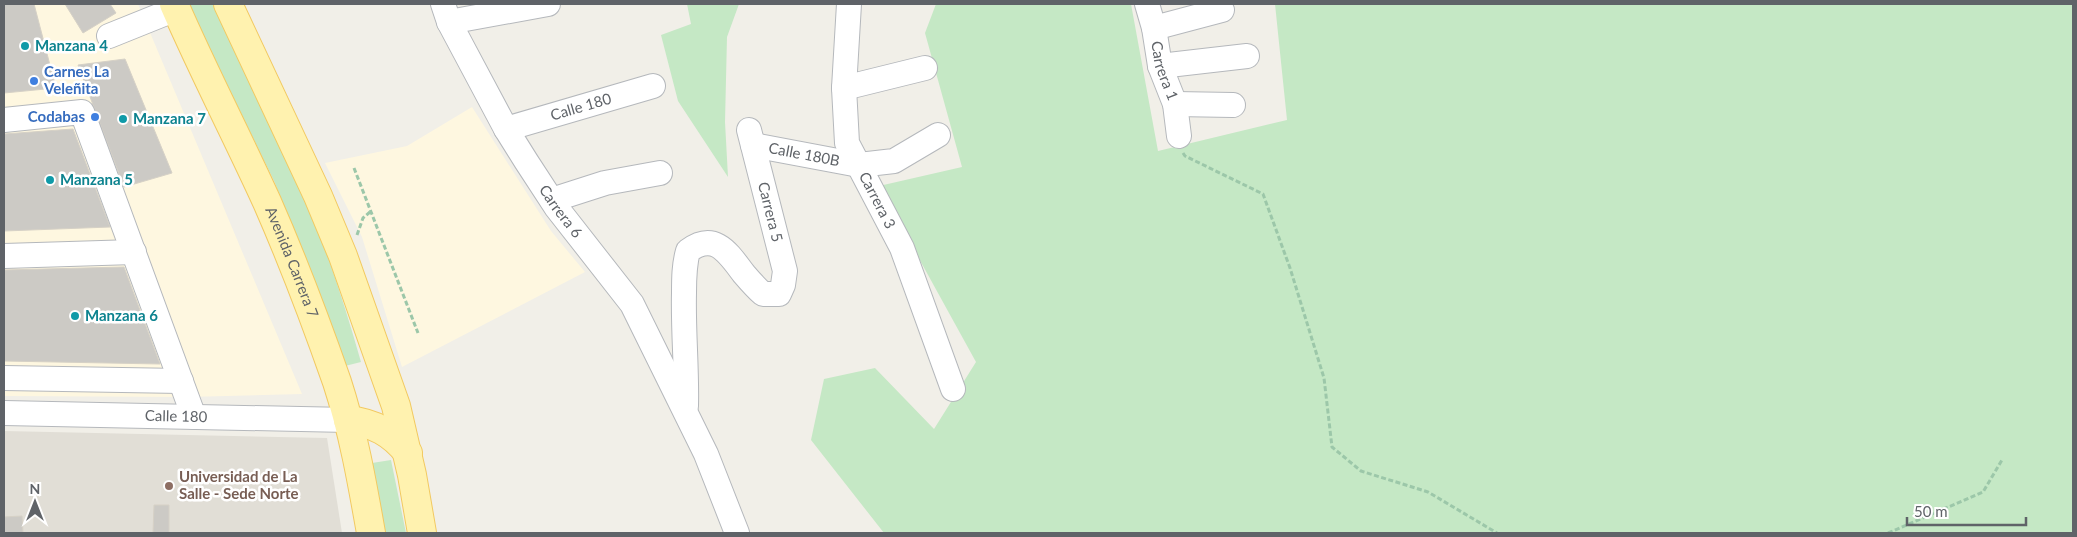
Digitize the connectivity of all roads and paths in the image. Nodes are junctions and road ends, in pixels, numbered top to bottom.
1 (228, 4) edge
2 (548, 4) edge
3 (850, 4) edge
4 (1147, 4) edge
5 (175, 6) edge
6 (1222, 10) dead end
7 (446, 13) edge
8 (1154, 28) junction
9 (109, 36) dead end
10 (1246, 56) dead end
11 (1160, 66) junction
12 (925, 68) dead end
13 (653, 86) dead end
14 (844, 88) junction
15 (1175, 104) junction
16 (1233, 105) dead end
17 (4, 120) edge
18 (506, 129) junction
19 (938, 134) dead end
20 (1179, 136) joint
21 (751, 137) joint
22 (859, 165) junction
23 (354, 168) dead end
24 (660, 173) dead end
25 (552, 200) junction
26 (370, 212) junction
27 (356, 238) dead end
28 (688, 251) joint
29 (134, 252) junction
30 (4, 256) edge
31 (418, 334) dead end
32 (4, 378) edge
33 (181, 381) junction
34 (953, 389) dead end
35 (4, 413) edge
36 (686, 413) junction
37 (194, 417) junction
38 (348, 420) junction
39 (408, 453) junction
40 (2002, 460) dead end
41 (371, 533) edge
42 (422, 533) edge
43 (737, 533) edge
44 (1497, 533) edge
45 (1888, 533) edge

1 - 39 main road
2 - 7 street
3 - 14 street, Carrera 3
4 - 8 street, Carrera 1
5 - 9 street
5 - 38 main road, Avenida Carrera 7
6 - 8 street
7 - 18 street, Carrera 6
8 - 11 street, Carrera 1
10 - 11 street
11 - 15 street, Carrera 1
12 - 14 street
13 - 18 street, Calle 180
14 - 22 street, Carrera 3
15 - 16 street
15 - 20 street, Carrera 1
17 - 29 street
18 - 25 street, Carrera 6
19 - 22 street, Calle 180B
20 - 44 path
21 - 22 street, Calle 180B
21 - 28 street, Carrera 5
22 - 34 street, Carrera 3
23 - 26 path
24 - 25 street
25 - 36 street, Carrera 6
26 - 27 path
26 - 31 path
28 - 36 street, Carrera 6
29 - 30 street
29 - 33 street
32 - 33 street
33 - 37 street
35 - 37 street, Calle 180
36 - 43 street, Carrera 6
37 - 38 street, Calle 180
38 - 39 main road
38 - 41 main road, Avenida Carrera 7
39 - 42 main road
40 - 45 path

